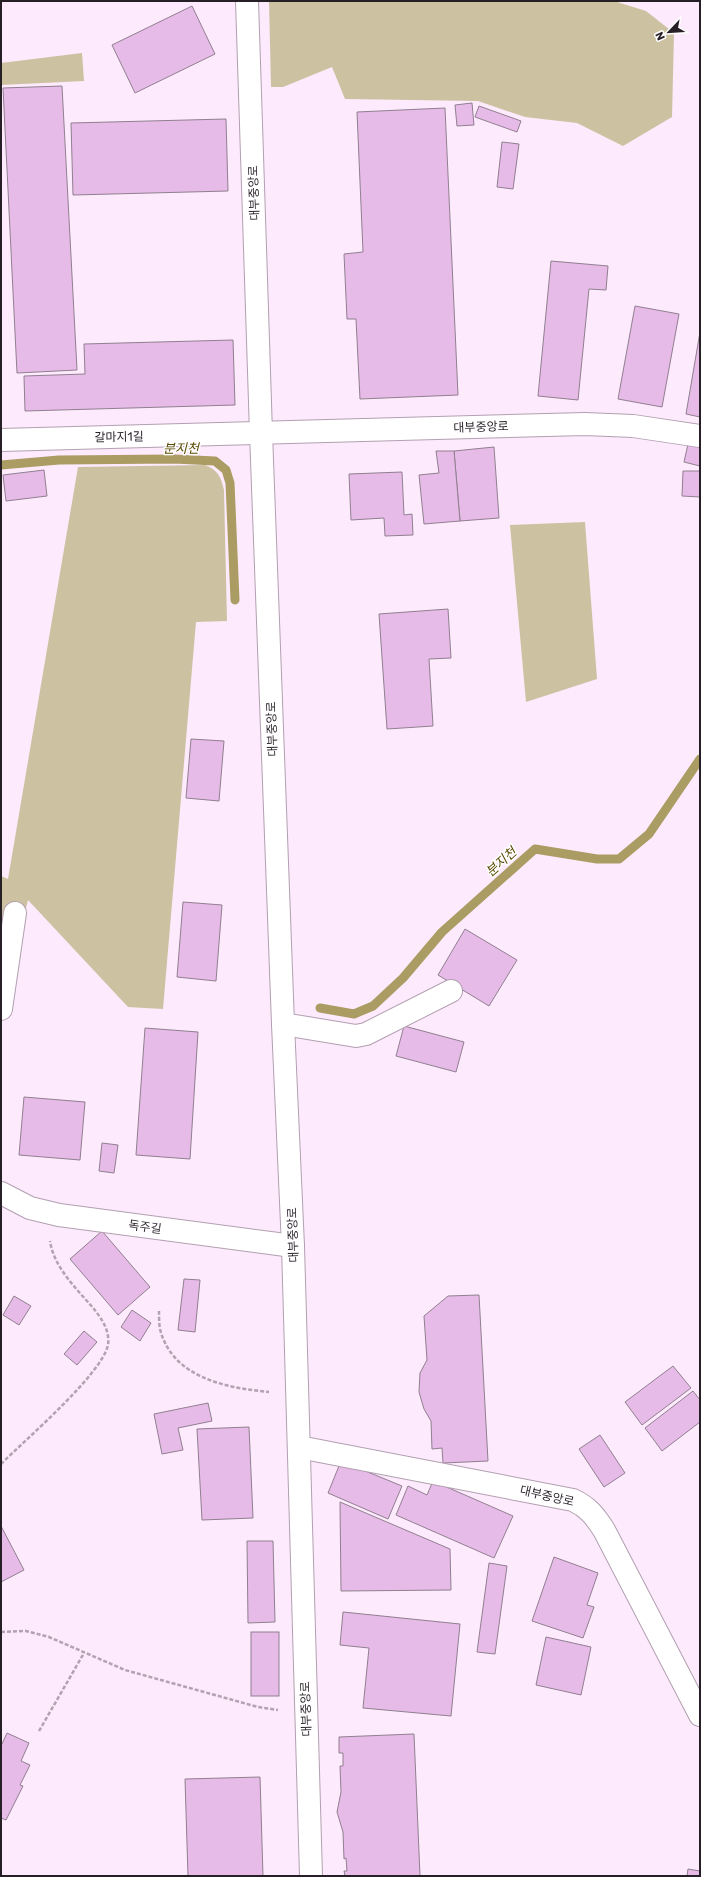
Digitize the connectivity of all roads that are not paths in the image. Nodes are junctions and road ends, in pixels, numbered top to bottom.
1 (247, 1) edge
2 (261, 433) junction
3 (700, 436) edge
4 (1, 440) edge
5 (15, 913) dead end
6 (451, 991) dead end
7 (1, 1009) edge
8 (283, 1024) junction
9 (1, 1193) edge
10 (293, 1246) junction
11 (299, 1447) junction
12 (700, 1714) edge
13 (311, 1876) edge

1 - 2 street, 대부중앙로
2 - 3 street, 대부중앙로
2 - 4 street, 갈마지1길
2 - 8 street, 대부중앙로
5 - 7 street
6 - 8 street
8 - 10 street, 대부중앙로
9 - 10 street, 독주길
10 - 11 street, 대부중앙로
11 - 12 street, 대부중앙로
11 - 13 street, 대부중앙로

